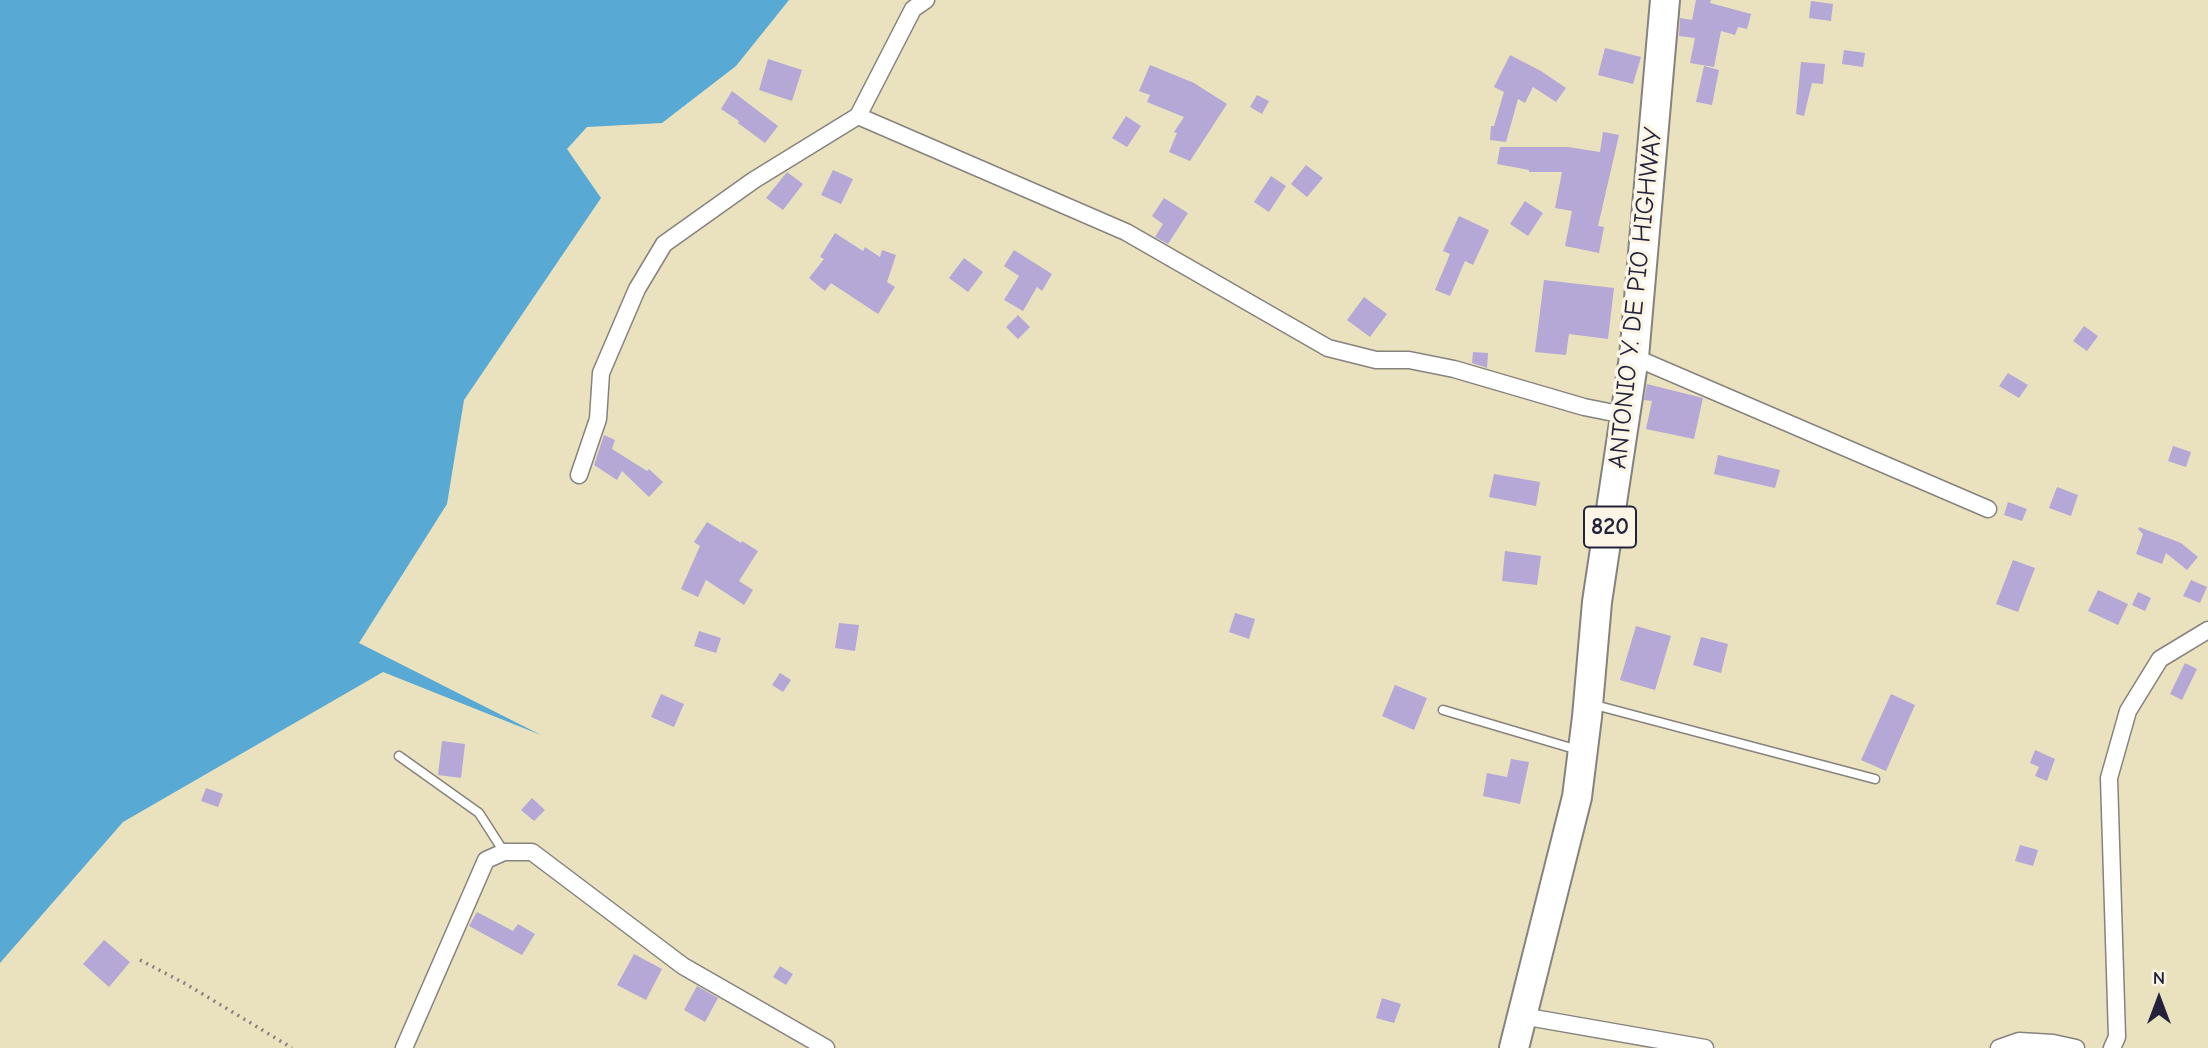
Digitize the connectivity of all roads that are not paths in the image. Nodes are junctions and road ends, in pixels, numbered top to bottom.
1 (926, 0) edge
2 (1665, 0) edge
3 (858, 116) junction
4 (1634, 356) junction
5 (1624, 415) junction
6 (579, 475) dead end
7 (1988, 509) dead end
8 (2208, 631) edge
9 (1588, 704) junction
10 (1443, 710) dead end
11 (1583, 752) junction
12 (398, 756) dead end
13 (1875, 779) dead end
14 (504, 852) junction
15 (1522, 1016) junction
16 (404, 1048) edge
17 (826, 1048) edge
18 (1514, 1048) edge
19 (1705, 1048) edge
20 (1999, 1048) edge
21 (2076, 1048) edge
22 (2112, 1048) edge

1 - 3 street
2 - 4 highway, ANTONIO Y. DE PIO HIGHWAY / 820
3 - 5 street
3 - 6 street
4 - 5 highway, ANTONIO Y. DE PIO HIGHWAY / 820
4 - 7 street
5 - 9 highway, ANTONIO Y. DE PIO HIGHWAY / 820
8 - 22 street
9 - 11 highway, ANTONIO Y. DE PIO HIGHWAY / 820
9 - 13 lane
10 - 11 lane
11 - 15 highway, ANTONIO Y. DE PIO HIGHWAY / 820
12 - 14 lane
14 - 16 street
14 - 17 street
15 - 18 highway, ANTONIO Y. DE PIO HIGHWAY / 820
15 - 19 street
20 - 21 street

